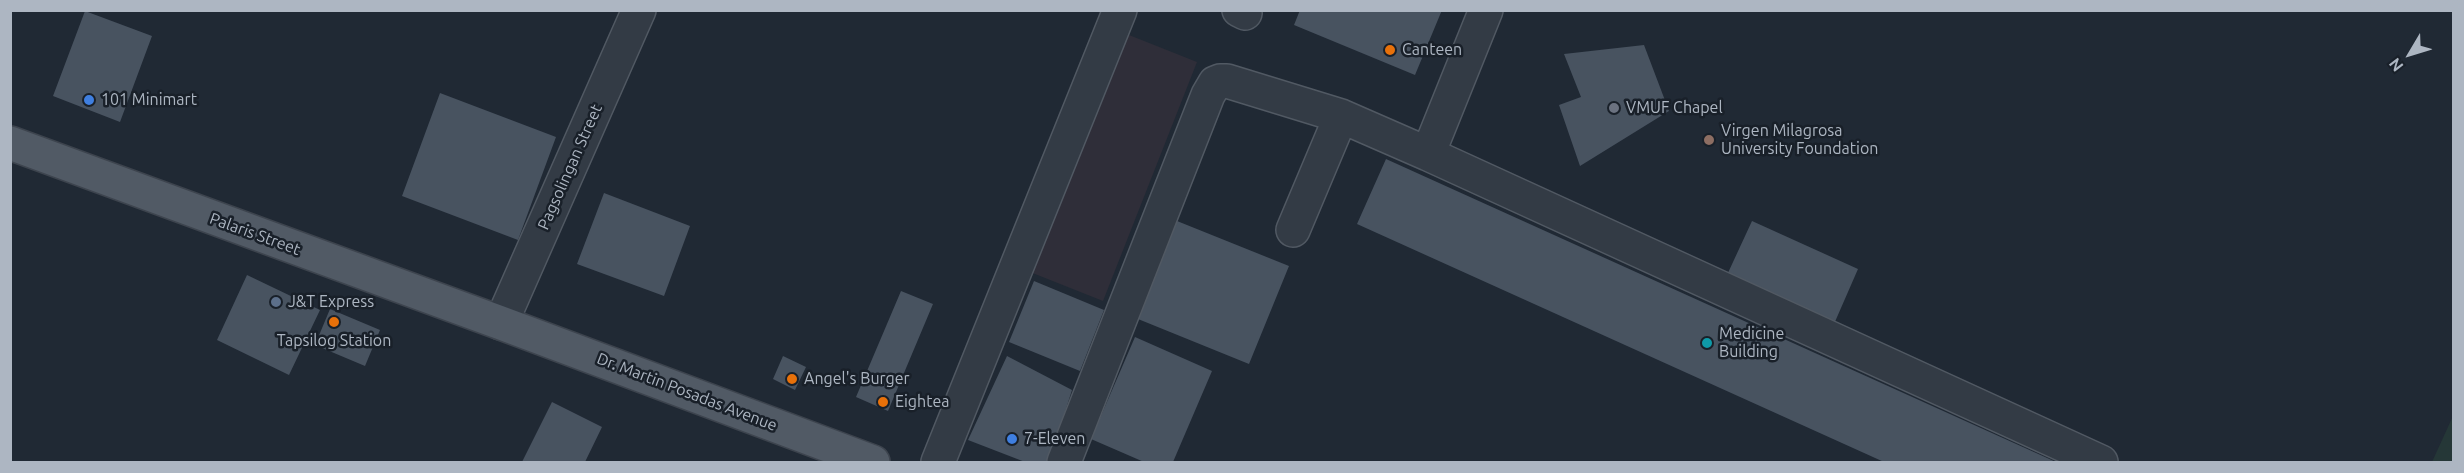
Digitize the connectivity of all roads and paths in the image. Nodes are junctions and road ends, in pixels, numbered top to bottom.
1 (639, 10) edge
2 (1120, 10) edge
3 (1486, 10) edge
4 (1341, 116) junction
5 (10, 143) edge
6 (1428, 154) junction
7 (1293, 230) dead end
8 (501, 323) junction
9 (873, 462) edge
10 (938, 462) edge
11 (1064, 462) edge
12 (2101, 462) edge

1 - 8 street, Pagsolingan Street
2 - 10 street
3 - 6 street
4 - 6 street
4 - 7 street
4 - 11 street
5 - 8 main road, Palaris Street
6 - 12 street
8 - 9 main road, Dr. Martin Posadas Avenue

